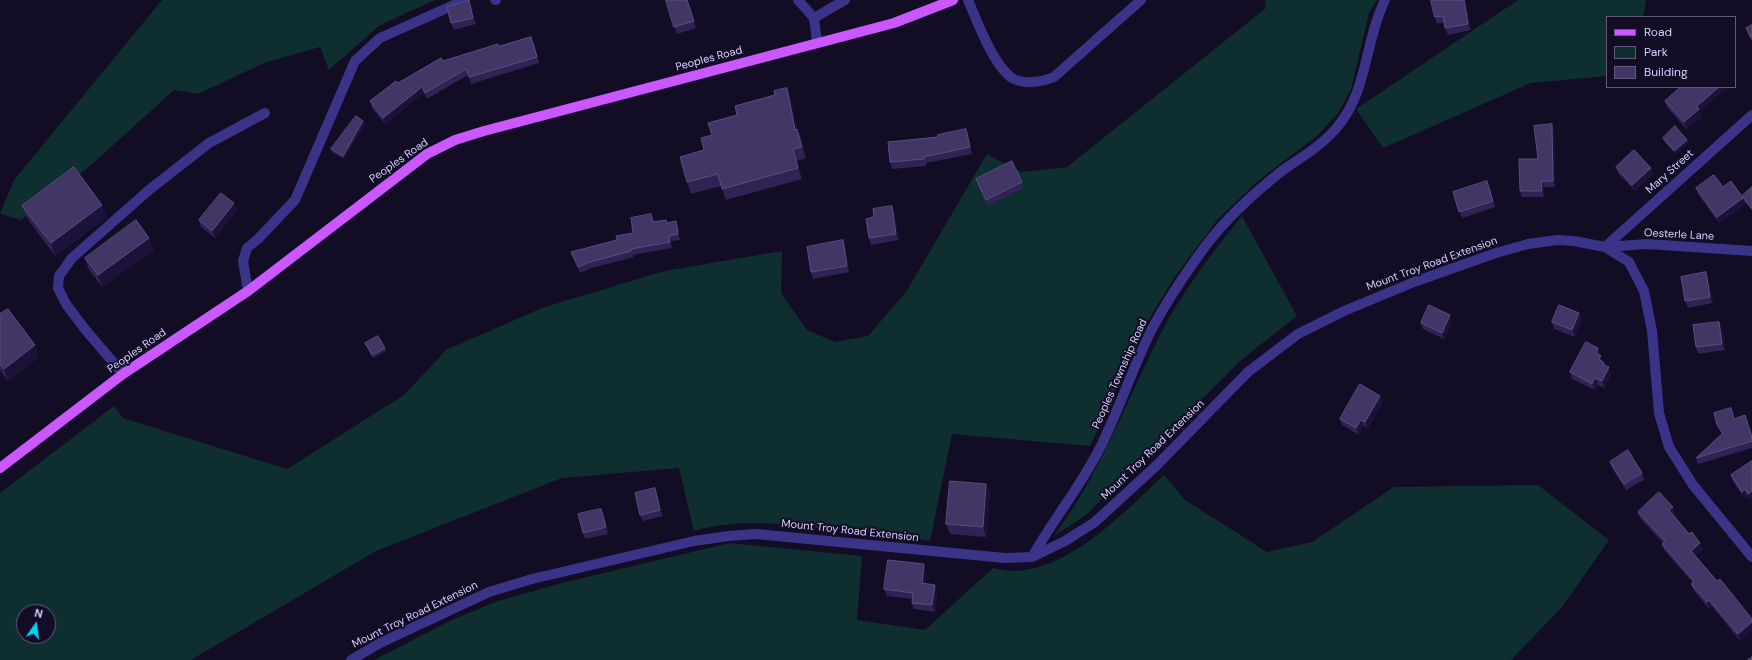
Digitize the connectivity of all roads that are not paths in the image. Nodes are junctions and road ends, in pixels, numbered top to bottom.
1 (465, 0) edge
2 (798, 0) edge
3 (845, 0) edge
4 (953, 0) edge
5 (968, 0) edge
6 (1141, 0) edge
7 (1385, 0) edge
8 (814, 18) junction
9 (817, 42) junction
10 (264, 113) dead end
11 (1752, 115) edge
12 (1605, 247) junction
13 (1752, 251) edge
14 (248, 291) junction
15 (123, 374) junction
16 (0, 468) edge
17 (1032, 557) junction
18 (1752, 557) edge
19 (351, 660) edge

1 - 14 street
2 - 8 street
3 - 8 street
4 - 9 main road, Peoples Road
5 - 6 street
7 - 17 street, Peoples Township Road
8 - 9 street
9 - 14 main road, Peoples Road
10 - 15 street
11 - 12 street, Mary Street
12 - 13 street, Oesterle Lane
12 - 17 street, Mount Troy Road Extension
12 - 18 street, Mount Troy Road Extension
14 - 15 main road, Peoples Road
15 - 16 main road, Peoples Road
17 - 19 street, Mount Troy Road Extension

